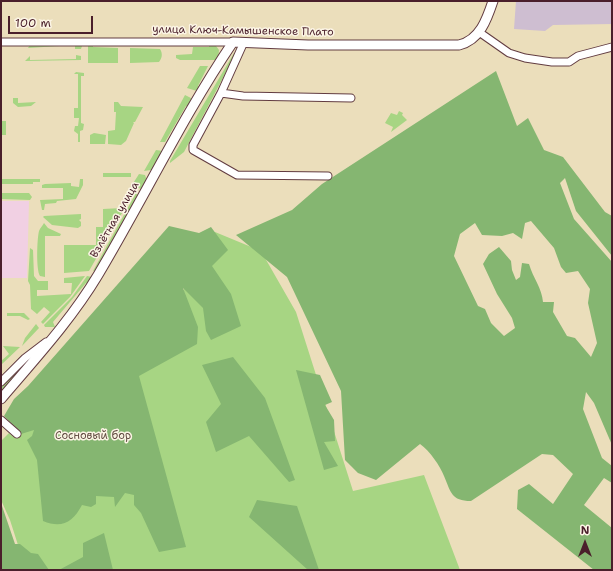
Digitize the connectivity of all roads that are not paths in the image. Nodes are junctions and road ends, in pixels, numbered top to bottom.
1 (493, 1) edge
2 (479, 32) junction
3 (214, 41) junction
4 (1, 42) edge
5 (233, 42) junction
6 (244, 42) junction
7 (612, 47) edge
8 (222, 59) junction
9 (221, 93) junction
10 (351, 98) dead end
11 (328, 176) dead end
12 (53, 339) junction
13 (1, 382) edge
14 (1, 398) edge
15 (1, 420) edge
16 (17, 434) dead end

1 - 2 main road, улица Ключ-Камышенское Плато
2 - 6 main road, улица Ключ-Камышенское Плато
2 - 7 street
3 - 4 street, улица Ключ-Камышенское Плато
3 - 5 street, улица Ключ-Камышенское Плато
3 - 8 street
5 - 6 main road, улица Ключ-Камышенское Плато
5 - 8 main road, Взлётная улица
6 - 9 street
8 - 12 main road, Взлётная улица
9 - 10 street
9 - 11 street
12 - 13 street
12 - 14 main road, Взлётная улица
15 - 16 street

